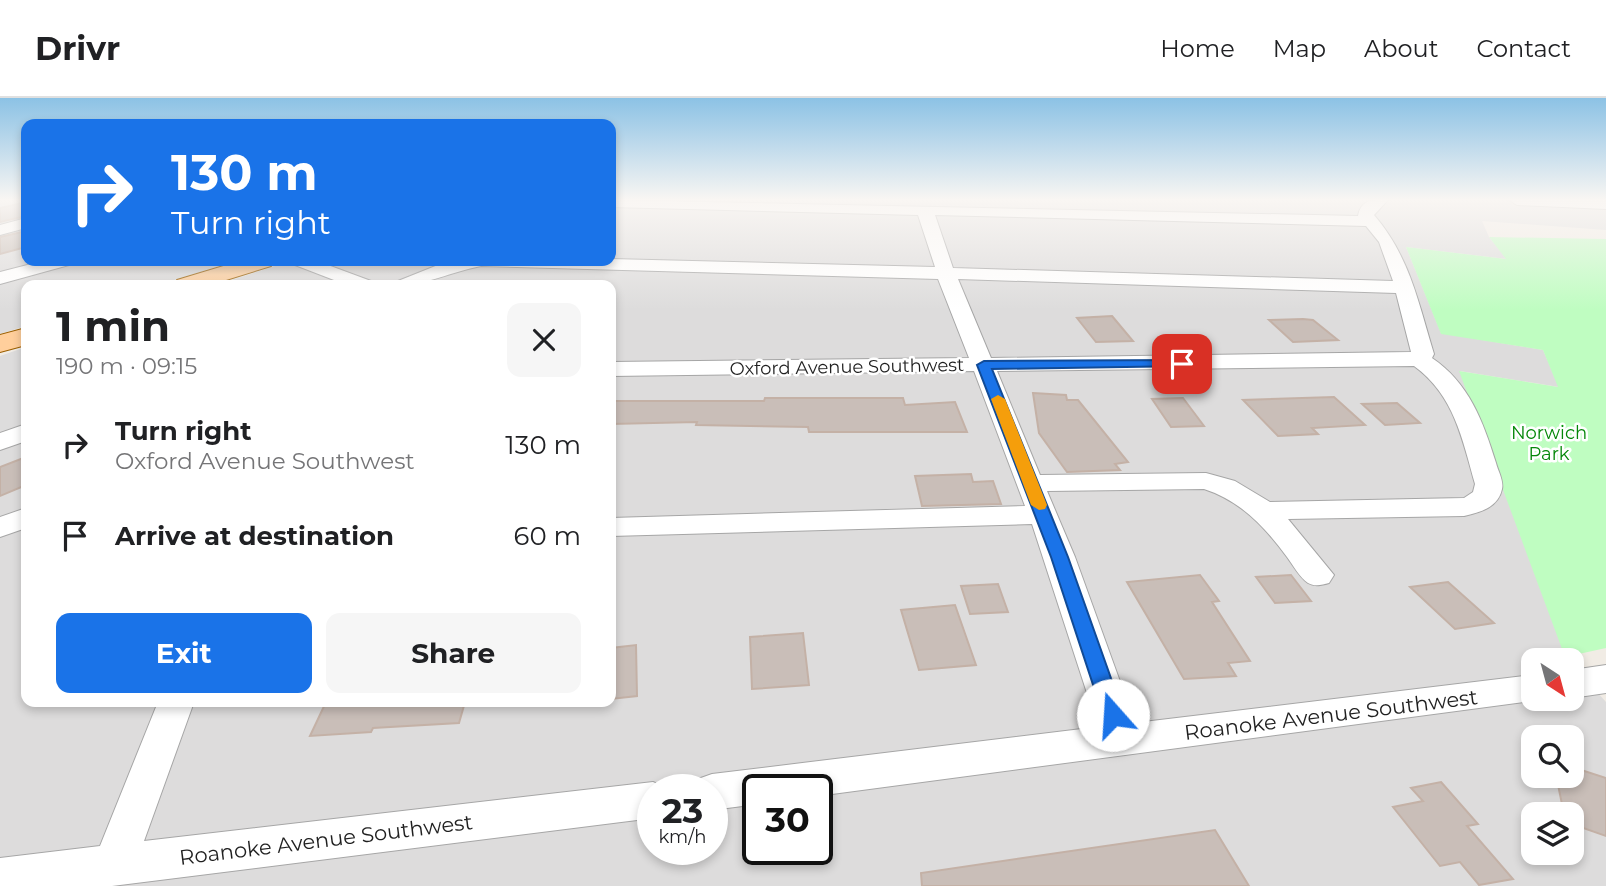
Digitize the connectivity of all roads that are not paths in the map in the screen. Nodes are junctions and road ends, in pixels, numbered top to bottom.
1 (934, 237) edge
2 (1383, 237) edge
3 (616, 265) edge
4 (44, 266) edge
5 (247, 266) edge
6 (314, 266) edge
7 (450, 266) edge
8 (946, 274) junction
9 (0, 278) edge
10 (202, 280) edge
11 (351, 280) edge
12 (416, 280) edge
13 (1405, 288) junction
14 (21, 338) edge
15 (0, 344) edge
16 (1419, 359) junction
17 (984, 365) junction
18 (616, 369) edge
19 (21, 434) edge
20 (0, 442) edge
21 (1030, 483) junction
22 (1265, 511) junction
23 (1042, 515) junction
24 (21, 519) edge
25 (616, 527) edge
26 (0, 528) edge
27 (1318, 575) dead end
28 (1606, 679) edge
29 (1584, 682) edge
30 (1521, 691) edge
31 (174, 707) edge
32 (1122, 741) junction
33 (728, 790) edge
34 (637, 802) edge
35 (114, 865) junction
36 (0, 879) edge

1 - 8 street
2 - 13 street
3 - 8 street
4 - 9 street
5 - 10 main road
6 - 11 street
7 - 12 street
8 - 13 street
8 - 17 street
13 - 16 street
14 - 15 main road
16 - 17 street, Oxford Avenue Southwest
16 - 22 street
17 - 18 street, Oxford Avenue Southwest
17 - 21 street
19 - 20 street
21 - 22 street
21 - 23 street
22 - 27 street
23 - 25 street
23 - 32 street
24 - 26 street
28 - 29 street
30 - 32 street, Roanoke Avenue Southwest
31 - 35 street
32 - 33 street, Roanoke Avenue Southwest
34 - 35 street, Roanoke Avenue Southwest
35 - 36 street, Roanoke Avenue Southwest

